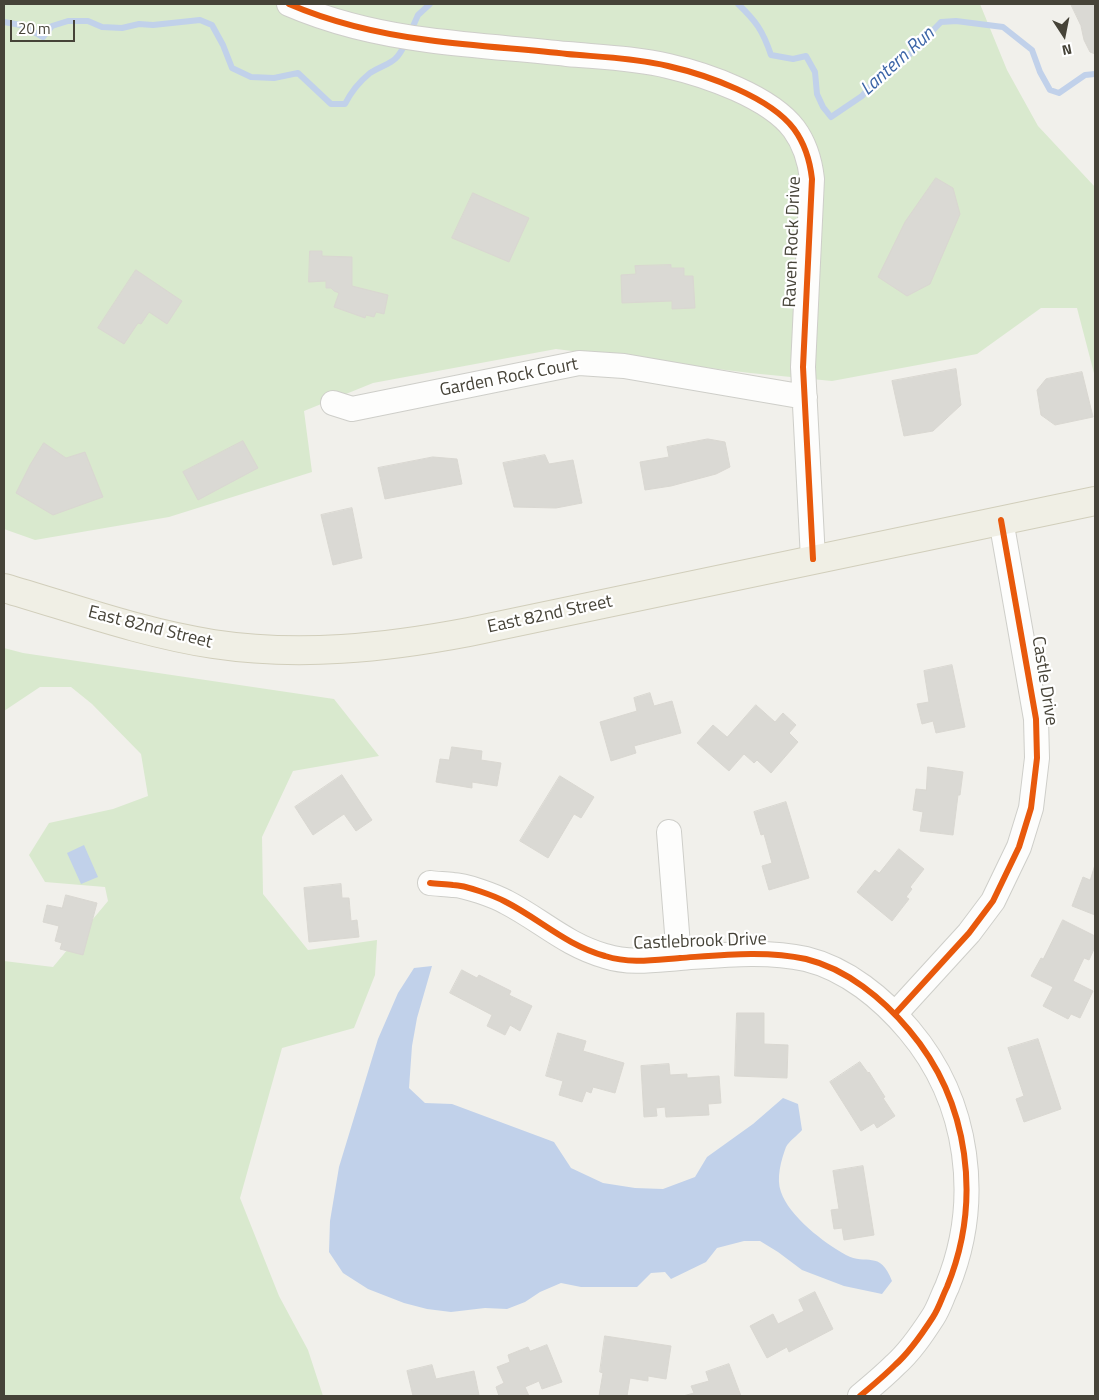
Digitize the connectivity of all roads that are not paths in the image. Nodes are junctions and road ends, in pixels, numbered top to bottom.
1 (289, 4) edge
2 (804, 397) junction
3 (333, 402) dead end
4 (1095, 500) edge
5 (1001, 520) junction
6 (813, 559) junction
7 (4, 588) edge
8 (669, 832) dead end
9 (430, 883) dead end
10 (679, 958) junction
11 (895, 1014) junction
12 (860, 1396) edge

1 - 2 street, Raven Rock Drive
2 - 3 street, Garden Rock Court
2 - 6 street, Raven Rock Drive
4 - 5 main road, East 82nd Street
5 - 6 main road, East 82nd Street
5 - 11 street, Castle Drive
6 - 7 main road, East 82nd Street
8 - 10 street
9 - 10 street, Castlebrook Drive
10 - 11 street, Castlebrook Drive
11 - 12 street, Castlebrook Drive

